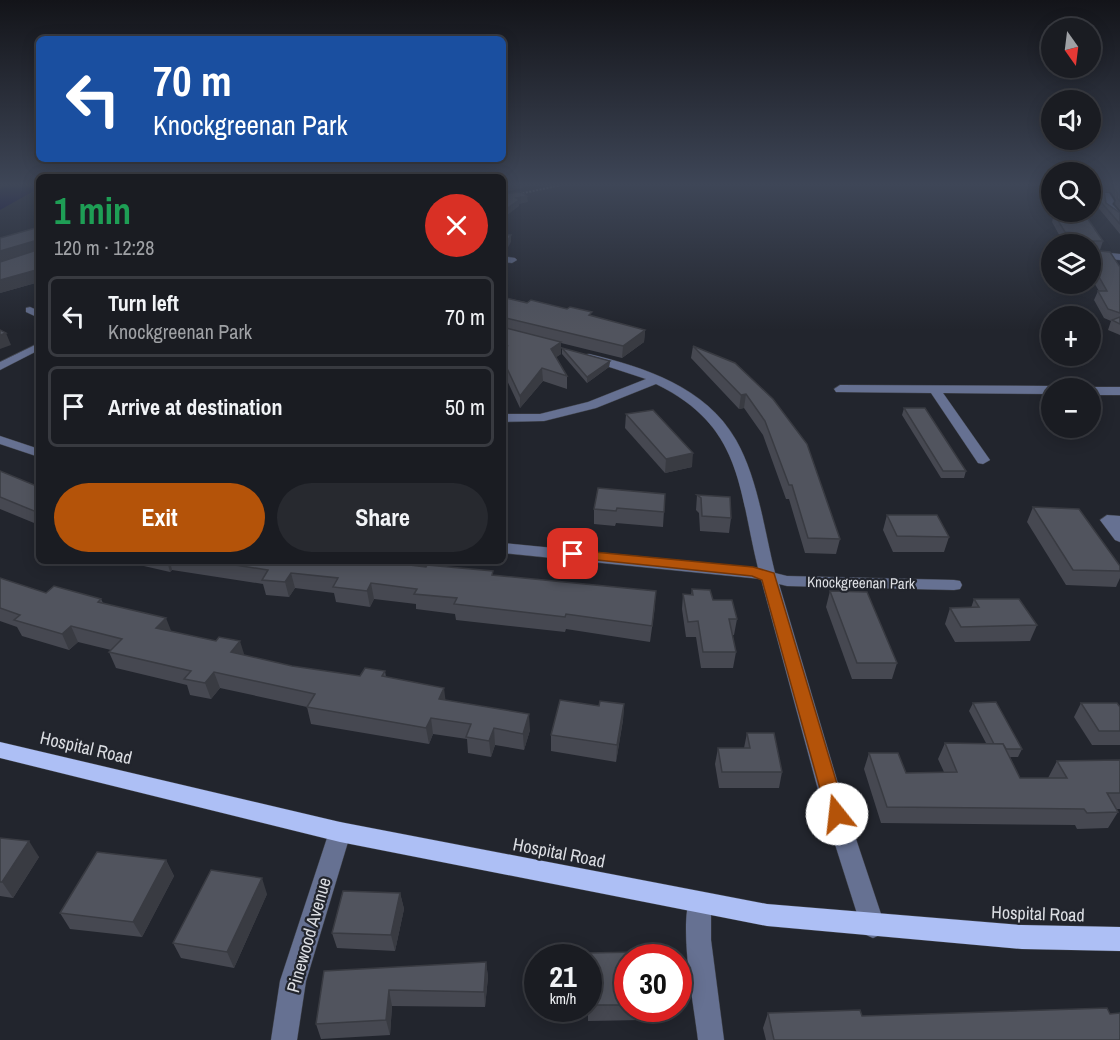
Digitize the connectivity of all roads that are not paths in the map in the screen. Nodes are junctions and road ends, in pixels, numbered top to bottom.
1 (1101, 255) edge
2 (1120, 257) edge
3 (36, 348) edge
4 (571, 352) edge
5 (0, 367) edge
6 (657, 379) junction
7 (840, 388) dead end
8 (935, 390) junction
9 (1041, 390) edge
10 (1120, 390) edge
11 (1101, 391) edge
12 (506, 418) edge
13 (0, 440) edge
14 (36, 452) edge
15 (983, 459) dead end
16 (1120, 521) edge
17 (1120, 537) edge
18 (506, 548) edge
19 (768, 577) junction
20 (954, 585) dead end
21 (0, 750) edge
22 (340, 832) junction
23 (699, 903) junction
24 (873, 926) junction
25 (1120, 939) edge
26 (284, 1040) edge
27 (711, 1040) edge

1 - 2 street
3 - 5 street
4 - 6 street
6 - 12 street
6 - 19 street
7 - 8 street
8 - 9 street
8 - 15 street
10 - 11 street
13 - 14 street
16 - 17 street
18 - 19 street, Knockgreenan Park
19 - 20 street, Knockgreenan Park
19 - 24 street
21 - 22 main road, Hospital Road
22 - 23 main road, Hospital Road
22 - 26 street, Pinewood Avenue
23 - 24 main road, Hospital Road
23 - 27 street
24 - 25 main road, Hospital Road

